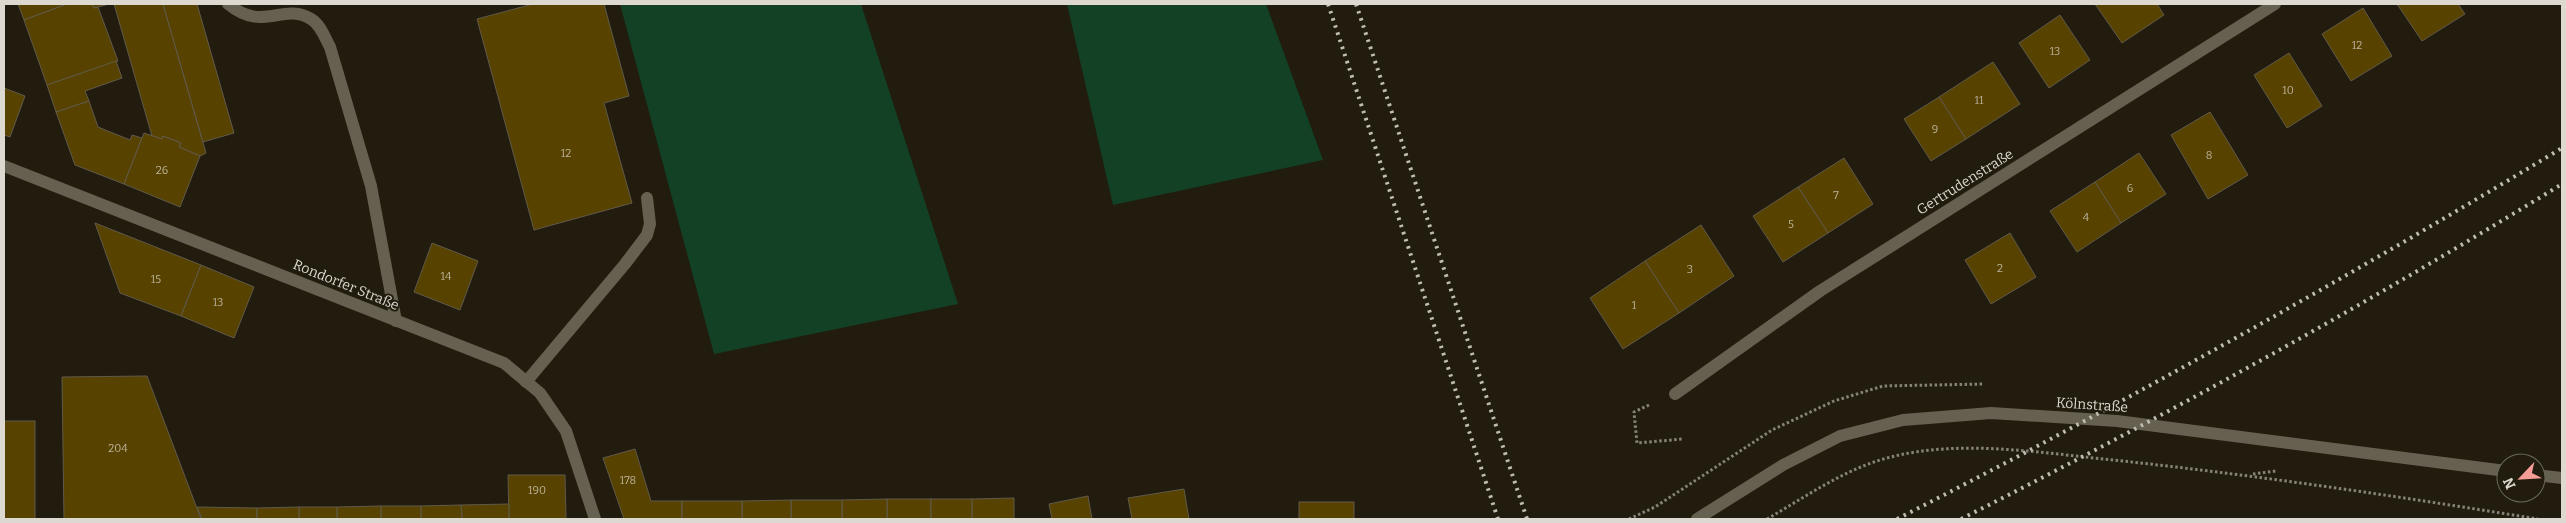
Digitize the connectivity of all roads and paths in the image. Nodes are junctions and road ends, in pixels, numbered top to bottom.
1 (228, 4) edge
2 (2275, 4) edge
3 (4, 166) edge
4 (647, 198) dead end
5 (396, 321) junction
6 (526, 382) junction
7 (1675, 394) dead end
8 (1634, 412) dead end
9 (1684, 439) dead end
10 (2496, 470) edge
11 (2546, 476) edge
12 (2562, 478) edge
13 (595, 519) edge
14 (1697, 519) edge
15 (1767, 519) edge
16 (2538, 519) edge

1 - 5 street
2 - 7 street, Gertrudenstraße
3 - 5 street, Rondorfer Straße
4 - 6 street
5 - 6 street, Rondorfer Straße
6 - 13 street, Rondorfer Straße
8 - 9 path
10 - 14 street, Kölnstraße
11 - 12 street
15 - 16 path

